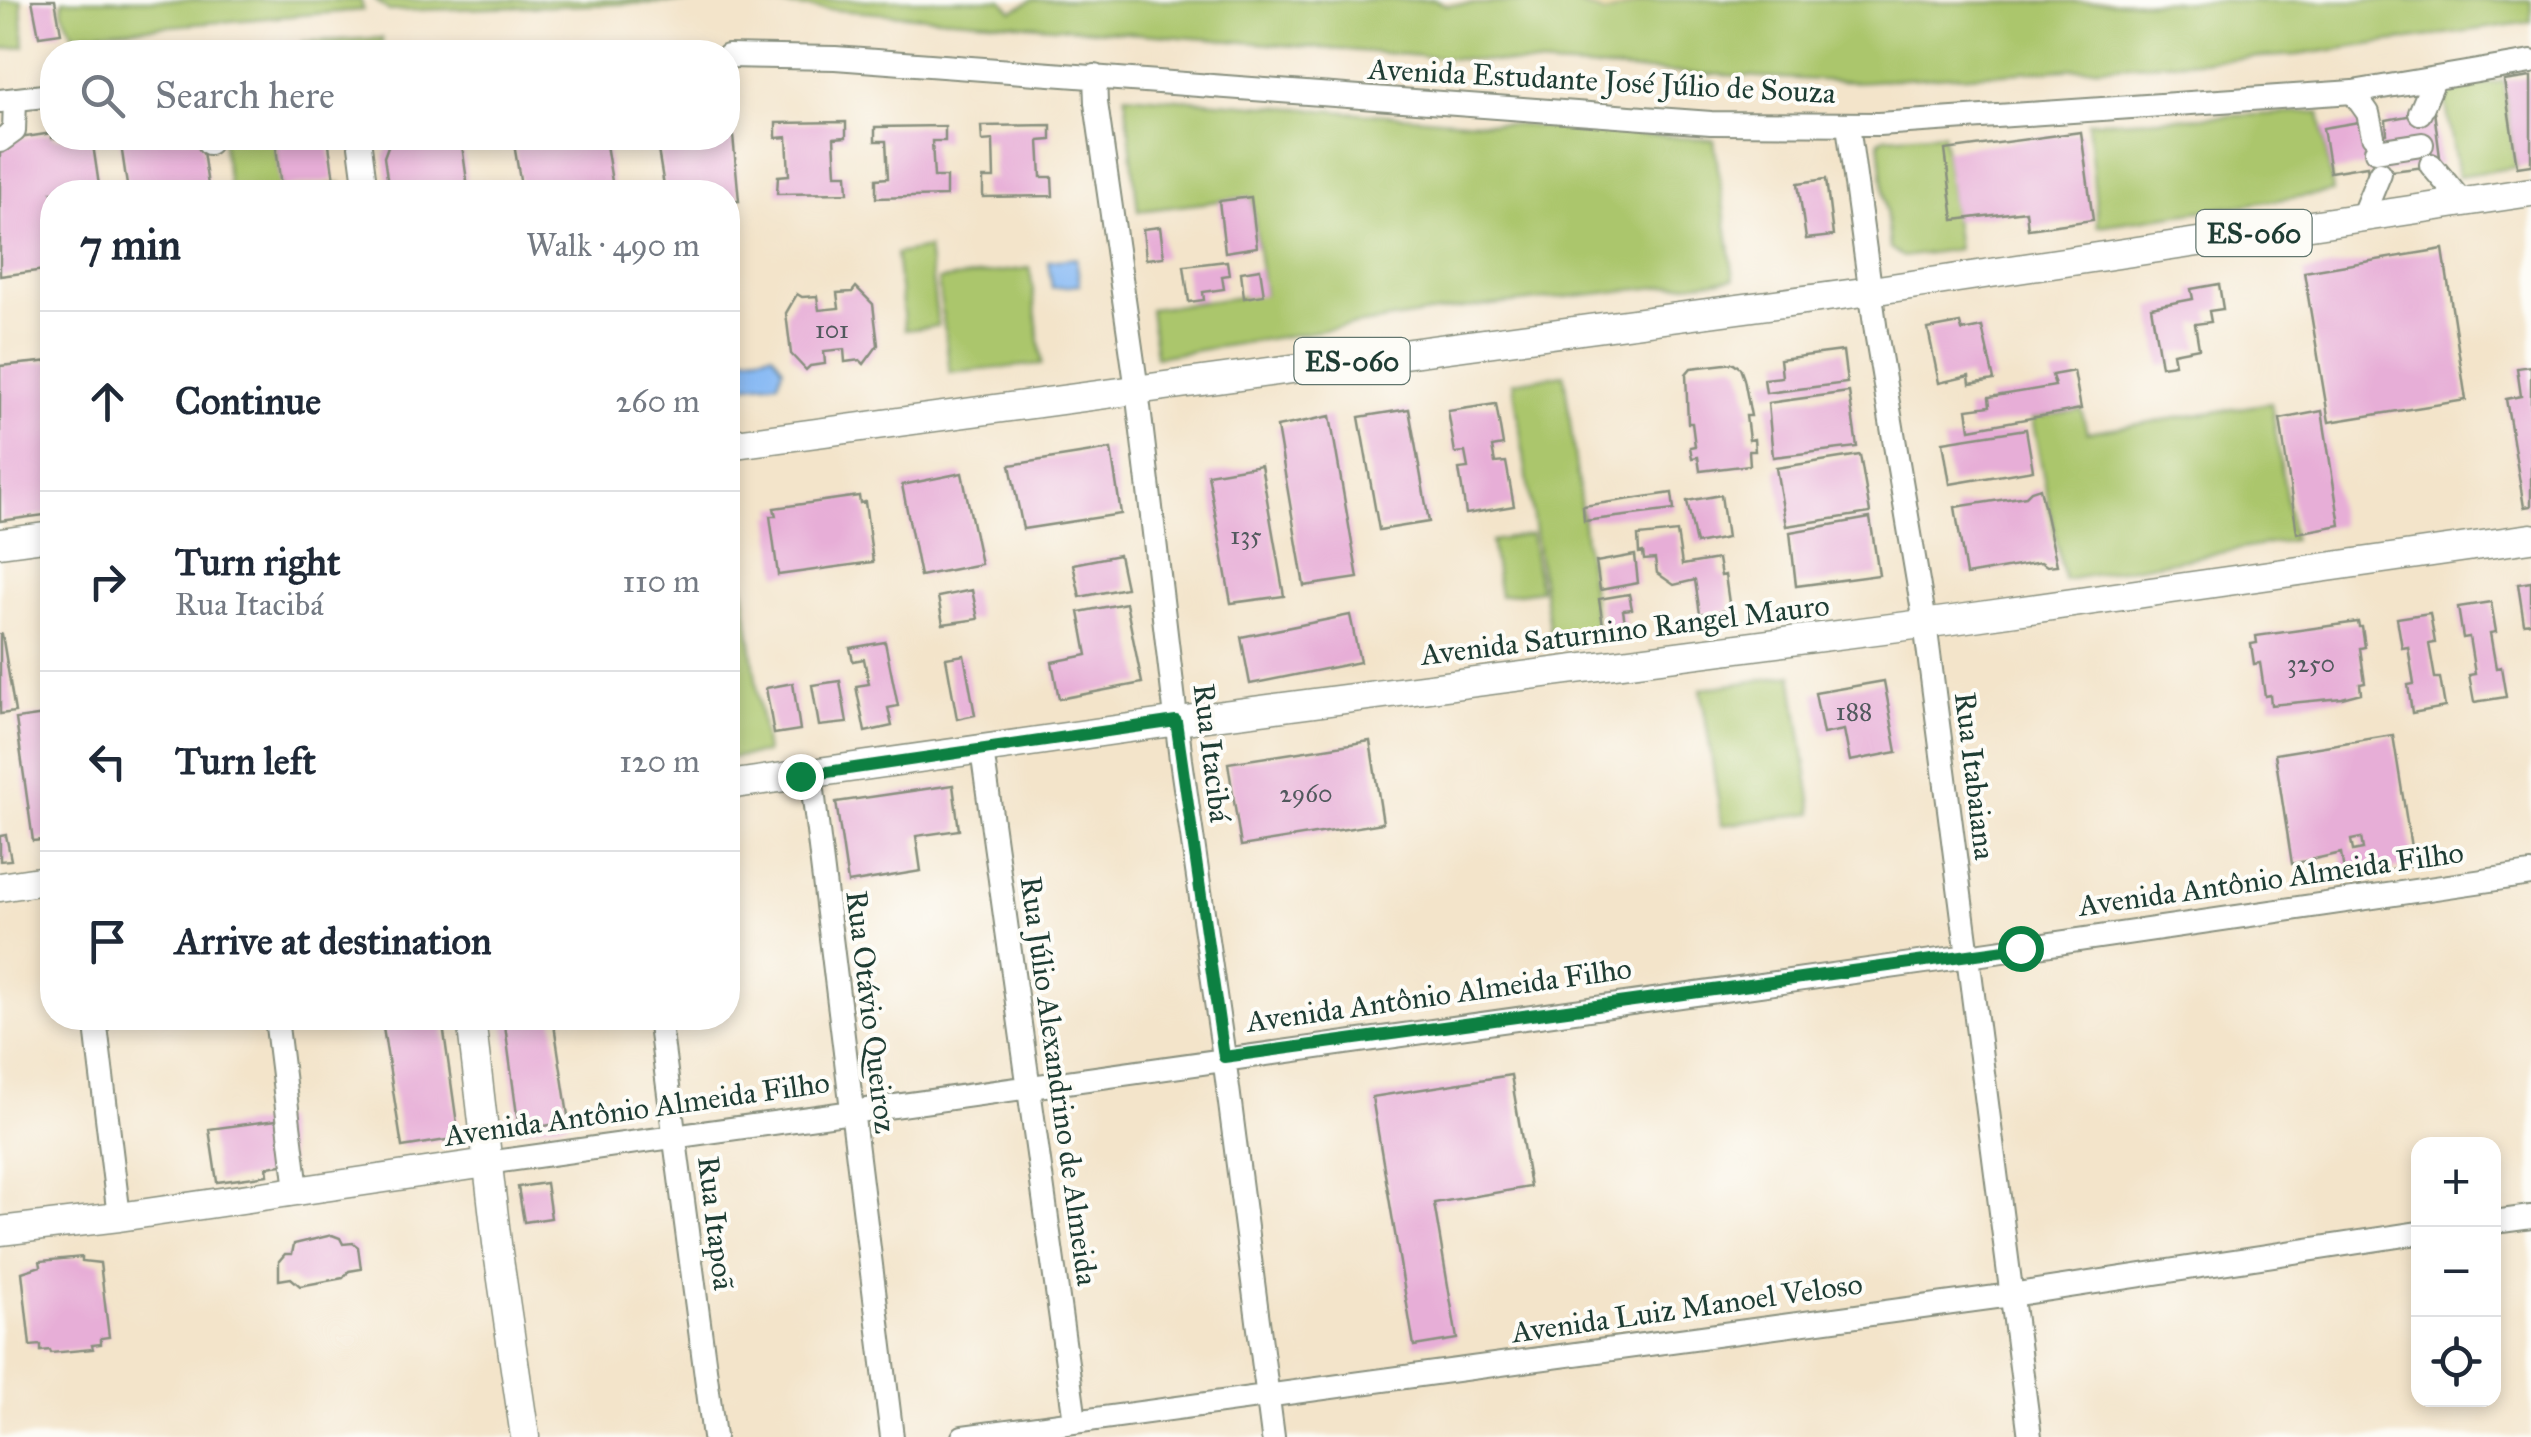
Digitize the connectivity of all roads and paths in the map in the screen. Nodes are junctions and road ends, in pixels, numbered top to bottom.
1 (740, 56) edge
2 (2531, 62) edge
3 (1096, 76) junction
4 (2434, 80) junction
5 (2353, 92) junction
6 (40, 96) edge
7 (8, 100) edge
8 (2420, 113) dead end
9 (1848, 126) junction
10 (0, 141) edge
11 (361, 150) edge
12 (2376, 153) junction
13 (365, 180) edge
14 (2531, 192) edge
15 (2462, 202) junction
16 (2362, 217) junction
17 (1872, 291) junction
18 (1137, 390) junction
19 (740, 443) edge
20 (40, 538) edge
21 (2531, 538) edge
22 (0, 543) edge
23 (1925, 623) junction
24 (1176, 721) junction
25 (982, 750) junction
26 (811, 774) junction
27 (740, 783) edge
28 (2531, 874) edge
29 (40, 882) edge
30 (0, 887) edge
31 (1968, 956) junction
32 (97, 1030) edge
33 (277, 1030) edge
34 (472, 1030) edge
35 (661, 1030) edge
36 (1224, 1057) junction
37 (1030, 1086) junction
38 (853, 1111) junction
39 (674, 1136) junction
40 (487, 1162) junction
41 (297, 1190) junction
42 (119, 1216) junction
43 (2531, 1216) edge
44 (2501, 1221) edge
45 (0, 1230) edge
46 (2411, 1235) edge
47 (2011, 1295) junction
48 (1268, 1396) junction
49 (1075, 1421) junction
50 (525, 1437) edge
51 (714, 1437) edge
52 (892, 1437) edge
53 (962, 1437) edge
54 (1274, 1437) edge
55 (2030, 1437) edge

1 - 3 street, Avenida Estudante José Júlio de Souza
2 - 4 street, Avenida Estudante José Júlio de Souza
3 - 9 street, Avenida Estudante José Júlio de Souza
3 - 18 street, Rua Itacibá
4 - 5 street, Avenida Estudante José Júlio de Souza
4 - 8 street
5 - 9 street, Avenida Estudante José Júlio de Souza
5 - 12 street
6 - 7 street
7 - 10 street
9 - 17 street, Rua Itabaiana
11 - 13 street
12 - 15 street
12 - 16 street
14 - 15 main road, ES-060
15 - 16 main road, ES-060
16 - 17 main road, ES-060
17 - 18 main road, ES-060
17 - 23 street, Rua Itabaiana
18 - 19 main road, ES-060
18 - 24 street, Rua Itacibá
20 - 22 main road
21 - 23 main road, Avenida Saturnino Rangel Mauro
23 - 24 main road, Avenida Saturnino Rangel Mauro
23 - 31 street, Rua Itabaiana
24 - 25 main road, Avenida Saturnino Rangel Mauro
24 - 36 street, Rua Itacibá
25 - 26 main road, Avenida Saturnino Rangel Mauro
25 - 37 street, Rua Júlio Alexandrino de Almeida
26 - 27 main road, Avenida Saturnino Rangel Mauro
26 - 38 street, Rua Otávio Queiroz
28 - 31 street, Avenida Antônio Almeida Filho
29 - 30 main road
31 - 36 street, Avenida Antônio Almeida Filho
31 - 47 street, Rua Itabaiana
32 - 42 street
33 - 41 street
34 - 40 main road
35 - 39 street, Rua Itapoã
36 - 37 street, Avenida Antônio Almeida Filho
36 - 48 street, Rua Itacibá
37 - 38 street, Avenida Antônio Almeida Filho
37 - 49 street, Rua Júlio Alexandrino de Almeida
38 - 39 street, Avenida Antônio Almeida Filho
38 - 52 street, Rua Otávio Queiroz
39 - 40 street, Avenida Antônio Almeida Filho
39 - 51 street, Rua Itapoã
40 - 41 main road, Avenida Antônio Almeida Filho
40 - 50 main road
41 - 42 main road, Avenida Antônio Almeida Filho
42 - 45 main road, Avenida Antônio Almeida Filho
43 - 44 street
46 - 47 street, Avenida Luiz Manoel Veloso
47 - 48 street, Avenida Luiz Manoel Veloso
47 - 55 street, Rua Itabaiana
48 - 49 street, Avenida Luiz Manoel Veloso
48 - 54 street, Rua Itacibá
49 - 53 street, Avenida Luiz Manoel Veloso

